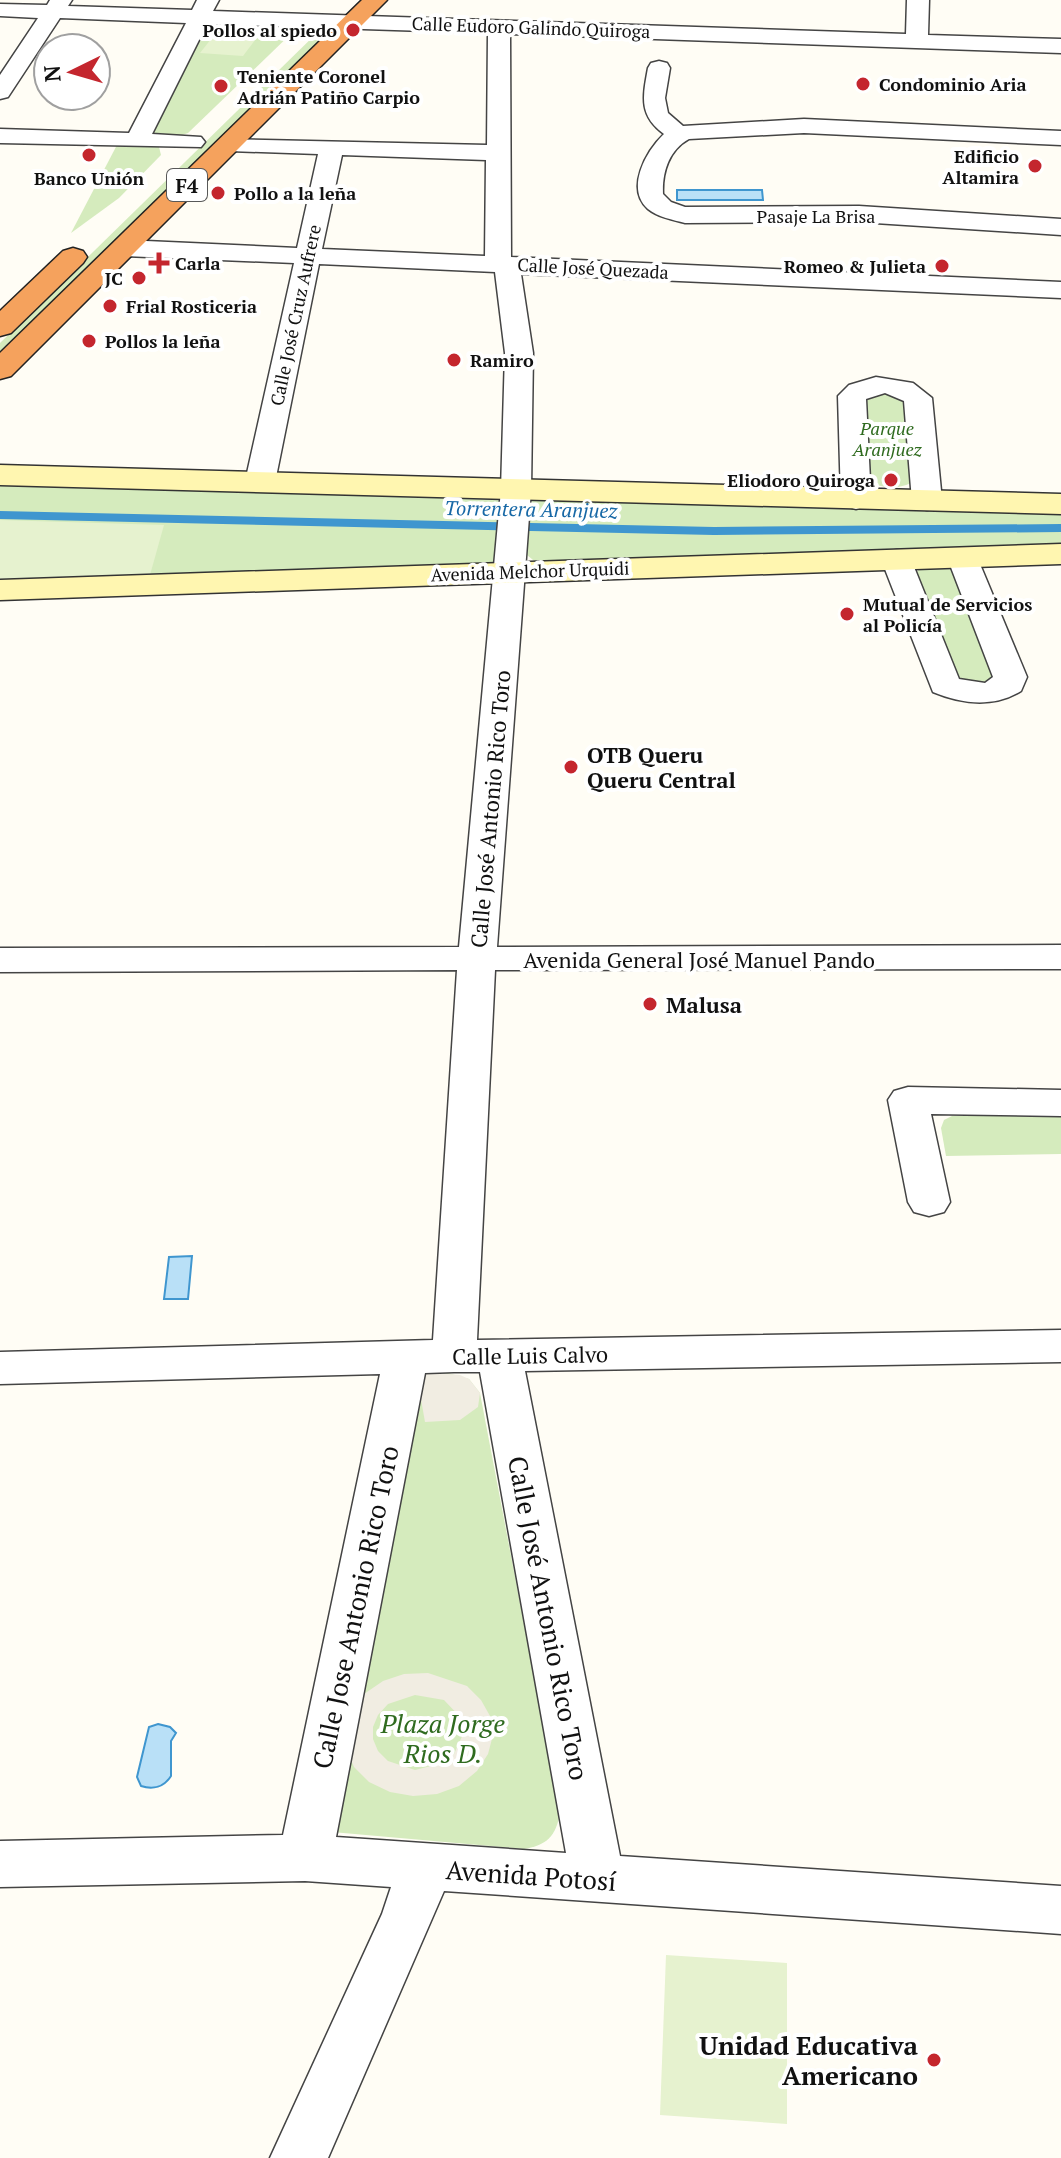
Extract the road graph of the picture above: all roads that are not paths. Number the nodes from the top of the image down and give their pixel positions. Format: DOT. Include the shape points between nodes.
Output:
graph roads {
  1 [pos="375,0"];
  2 [pos="918,0"];
  3 [pos="57,5"];
  4 [pos="204,8"];
  5 [pos="0,10"];
  6 [pos="347,10"];
  7 [pos="320,20"];
  8 [pos="499,25"];
  9 [pos="917,40"];
  10 [pos="1061,46"];
  11 [pos="277,60"];
  12 [pos="659,68"];
  13 [pos="0,92"];
  14 [pos="222,133"];
  15 [pos="679,134"];
  16 [pos="0,136"];
  17 [pos="1061,138"];
  18 [pos="137,140"];
  19 [pos="193,142"];
  20 [pos="331,148"];
  21 [pos="497,153"];
  22 [pos="170,164"];
  23 [pos="1061,227"];
  24 [pos="89,241"];
  25 [pos="124,248"];
  26 [pos="306,256"];
  27 [pos="502,263"];
  28 [pos="1061,290"];
  29 [pos="0,327"];
  30 [pos="0,370"];
  31 [pos="0,475"];
  32 [pos="260,482"];
  33 [pos="516,490"];
  34 [pos="856,500"];
  35 [pos="927,501"];
  36 [pos="1061,504"];
  37 [pos="1061,554"];
  38 [pos="962,557"];
  39 [pos="897,559"];
  40 [pos="510,572"];
  41 [pos="0,590"];
  42 [pos="1061,957"];
  43 [pos="0,960"];
  44 [pos="477,960"];
  45 [pos="1061,1103"];
  46 [pos="929,1202"];
  47 [pos="1061,1346"];
  48 [pos="477,1356"];
  49 [pos="406,1357"];
  50 [pos="0,1368"];
  51 [pos="305,1858"];
  52 [pos="0,1864"];
  53 [pos="425,1866"];
  54 [pos="598,1880"];
  55 [pos="1061,1910"];
  56 [pos="299,2158"];
  1 -- 6 [label="highway, F4"];
  2 -- 9 [label="street"];
  3 -- 4 [label="street"];
  3 -- 5 [label="street"];
  3 -- 13 [label="street"];
  4 -- 7 [label="street"];
  4 -- 18 [label="street"];
  6 -- 7 [label="highway, F4"];
  6 -- 8 [label="street, Calle Eudoro Galindo Quiroga"];
  6 -- 14 [label="highway, F4"];
  7 -- 11 [label="highway, F4"];
  8 -- 9 [label="street, Calle Eudoro Galindo Quiroga"];
  8 -- 21 [label="street, Calle José Antonio Rico Toro"];
  9 -- 10 [label="street, Calle Eudoro Galindo Quiroga"];
  12 -- 15 [label="street" via="652,105"];
  14 -- 19 [label="highway, F4"];
  14 -- 20 [label="street"];
  14 -- 25 [label="highway, F4"];
  15 -- 17 [label="street" via="779,125"];
  15 -- 23 [label="street, Pasaje La Brisa" via="659,153 649,191 665,210 685,215 859,214"];
  16 -- 18 [label="street"];
  18 -- 19 [label="street"];
  19 -- 22 [label="highway, F4"];
  20 -- 21 [label="street"];
  20 -- 26 [label="street, Calle José Cruz Aufrere"];
  21 -- 27 [label="street, Calle José Antonio Rico Toro"];
  24 -- 29 [label="highway"];
  25 -- 26 [label="street, Calle José Quezada"];
  25 -- 30 [label="highway, F4"];
  26 -- 27 [label="street, Calle José Quezada"];
  26 -- 32 [label="street, Calle José Cruz Aufrere"];
  27 -- 28 [label="street, Calle José Quezada"];
  27 -- 33 [label="street, Calle José Antonio Rico Toro" via="519,353"];
  31 -- 32 [label="main road"];
  32 -- 33 [label="main road"];
  33 -- 34 [label="main road"];
  33 -- 40 [label="street, Calle José Antonio Rico Toro"];
  34 -- 35 [label="main road"];
  34 -- 35 [label="street" via="852,396 863,388 885,385 918,398"];
  35 -- 36 [label="main road"];
  37 -- 38 [label="main road, Avenida Melchor Urquidi"];
  38 -- 39 [label="main road, Avenida Melchor Urquidi"];
  38 -- 39 [label="street" via="1010,677 1009,684 992,693 966,693 945,685"];
  39 -- 40 [label="main road, Avenida Melchor Urquidi"];
  40 -- 41 [label="main road, Avenida Melchor Urquidi"];
  40 -- 44 [label="street, Calle José Antonio Rico Toro"];
  42 -- 44 [label="street, Avenida General José Manuel Pando"];
  43 -- 44 [label="street, Avenida General José Manuel Pando"];
  44 -- 48 [label="street, Calle José Antonio Rico Toro"];
  45 -- 46 [label="street" via="908,1100"];
  47 -- 48 [label="street, Calle Luis Calvo"];
  48 -- 49 [label="street, Calle Luis Calvo"];
  48 -- 54 [label="street, Calle José Antonio Rico Toro"];
  49 -- 50 [label="street, Calle Luis Calvo"];
  49 -- 51 [label="street, Calle Jose Antonio Rico Toro"];
  51 -- 52 [label="street, Avenida Potosí"];
  51 -- 53 [label="street, Avenida Potosí"];
  53 -- 54 [label="street, Avenida Potosí"];
  53 -- 56 [label="street" via="409,1914"];
  54 -- 55 [label="street, Avenida Potosí"];
}
